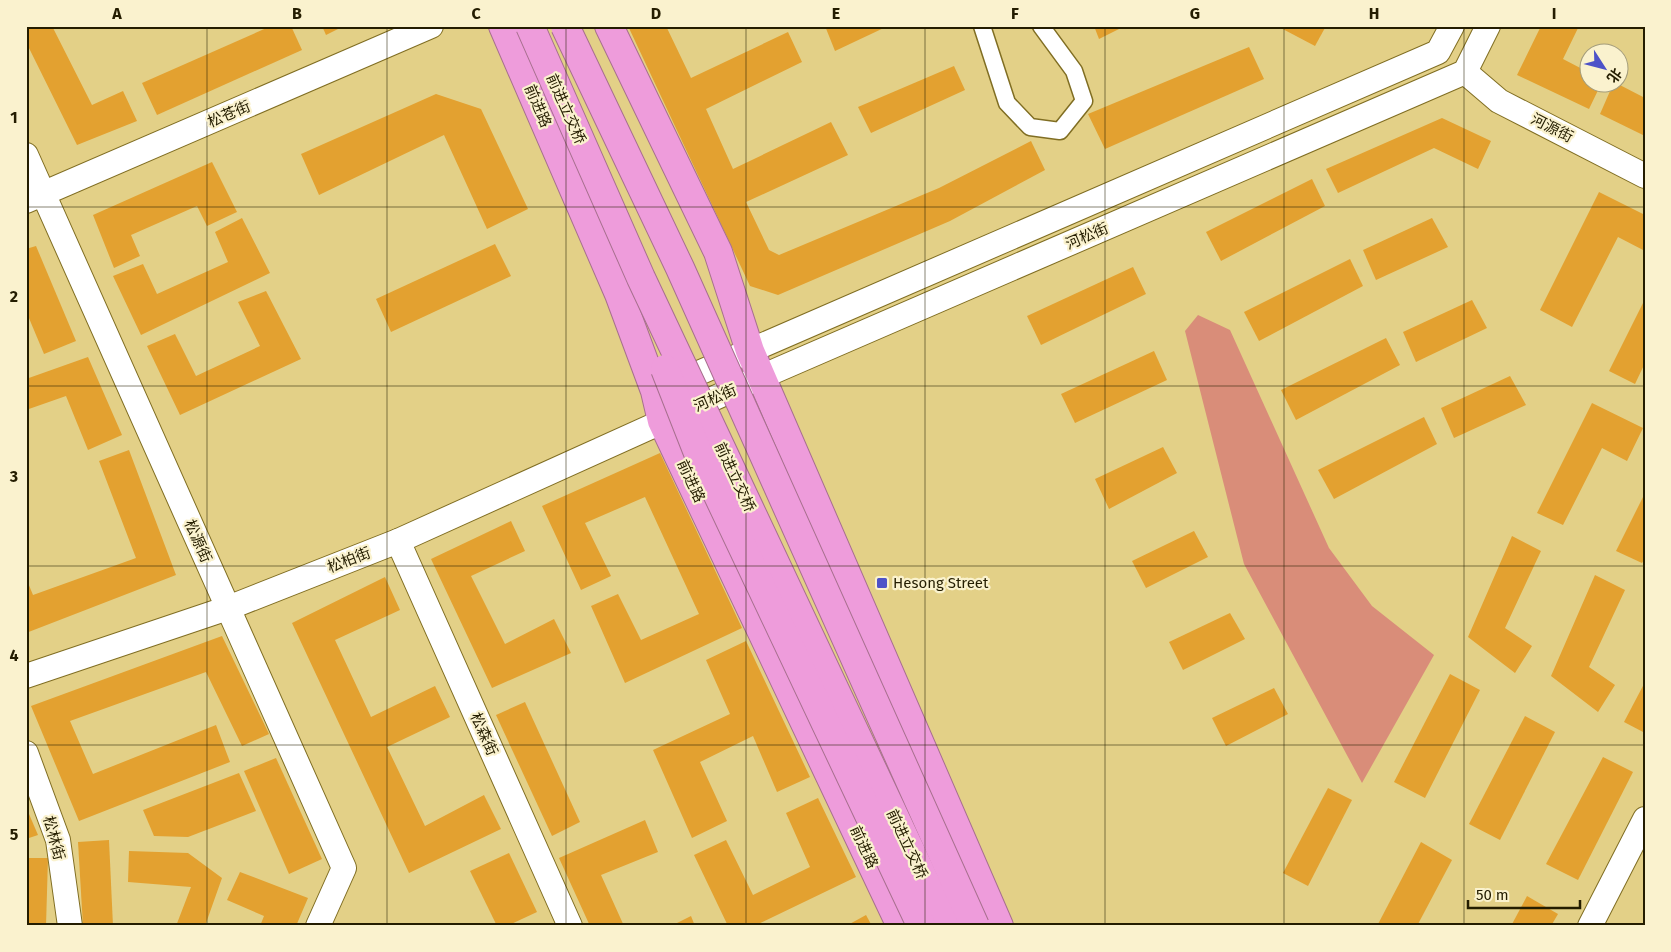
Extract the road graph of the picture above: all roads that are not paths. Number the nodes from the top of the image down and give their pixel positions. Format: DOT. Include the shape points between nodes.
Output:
graph roads {
  1 [pos="431,26"];
  2 [pos="503,26"];
  3 [pos="530,26"];
  4 [pos="566,26"];
  5 [pos="592,26"];
  6 [pos="609,26"];
  7 [pos="982,26"];
  8 [pos="1041,26"];
  9 [pos="1452,26"];
  10 [pos="1488,26"];
  11 [pos="1465,72"];
  12 [pos="26,155"];
  13 [pos="1645,176"];
  14 [pos="35,198"];
  15 [pos="641,278"];
  16 [pos="750,352"];
  17 [pos="761,377"];
  18 [pos="656,392"];
  19 [pos="662,421"];
  20 [pos="398,541"];
  21 [pos="228,608"];
  22 [pos="26,676"];
  23 [pos="26,753"];
  24 [pos="1645,819"];
  25 [pos="1645,855"];
  26 [pos="70,926"];
  27 [pos="318,926"];
  28 [pos="570,926"];
  29 [pos="901,926"];
  30 [pos="922,926"];
  31 [pos="946,926"];
  32 [pos="975,926"];
  33 [pos="999,926"];
  34 [pos="1590,926"];
  35 [pos="1608,926"];
  1 -- 14 [label="street, 松苍街"];
  2 -- 18 [label="highway, 前进路" via="619,294"];
  3 -- 15 [label="highway, 前进立交桥, bridge"];
  4 -- 32 [label="highway, 前进立交桥, bridge" via="680,268"];
  5 -- 16 [label="highway"];
  6 -- 16 [label="highway" via="718,252"];
  7 -- 8 [label="street" via="1007,103 1030,127 1060,131 1084,101 1074,71"];
  9 -- 16 [label="street, 河松街" via="1438,52"];
  10 -- 11 [label="street"];
  11 -- 13 [label="street, 河源街" via="1499,101"];
  11 -- 17 [label="street, 河松街"];
  12 -- 14 [label="street, 松源街"];
  14 -- 21 [label="street, 松源街"];
  15 -- 30 [label="highway, bridge" via="657,349 698,453"];
  15 -- 31 [label="highway, 前进立交桥, bridge"];
  16 -- 17 [label="highway"];
  16 -- 18 [label="street, 河松街"];
  17 -- 19 [label="street, 河松街"];
  17 -- 33 [label="highway"];
  18 -- 19 [label="highway, 前进路"];
  19 -- 20 [label="street, 松柏街"];
  19 -- 29 [label="highway, 前进路"];
  20 -- 21 [label="street, 松柏街"];
  20 -- 28 [label="street, 松森街"];
  21 -- 22 [label="street, 松柏街"];
  21 -- 27 [label="street, 松源街" via="344,868"];
  23 -- 26 [label="street, 松林街" via="58,840"];
  24 -- 34 [label="street"];
  25 -- 35 [label="street"];
}
